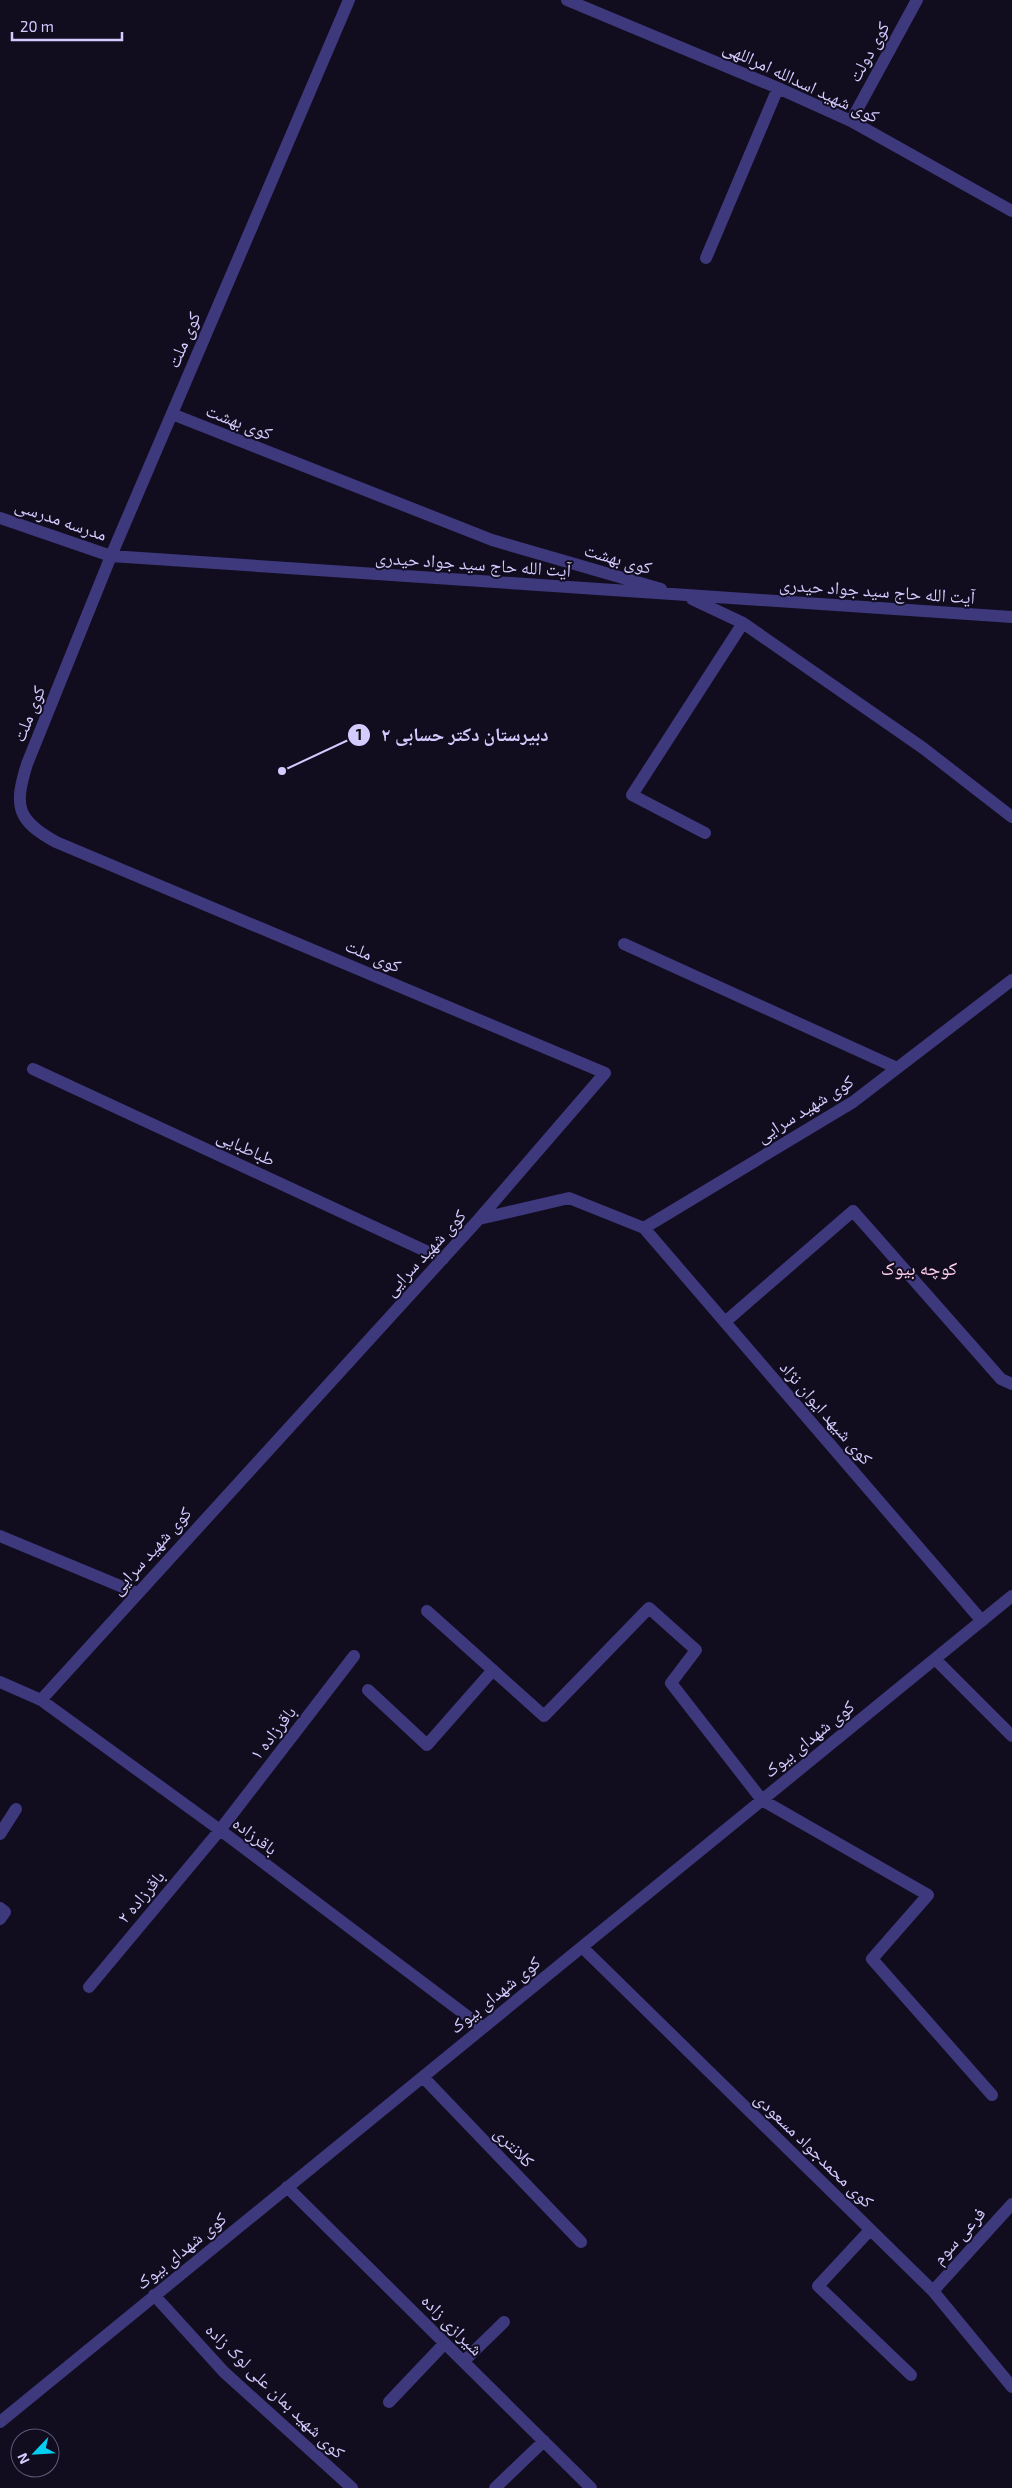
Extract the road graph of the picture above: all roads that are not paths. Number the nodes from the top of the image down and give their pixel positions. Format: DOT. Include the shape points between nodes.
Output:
graph roads {
  1 [pos="349,0"];
  2 [pos="567,0"];
  3 [pos="917,0"];
  4 [pos="778,88"];
  5 [pos="851,121"];
  6 [pos="1012,211"];
  7 [pos="706,258"];
  8 [pos="172,414"];
  9 [pos="0,518"];
  10 [pos="111,556"];
  11 [pos="684,596"];
  12 [pos="1012,617"];
  13 [pos="743,623"];
  14 [pos="1012,817"];
  15 [pos="706,833"];
  16 [pos="624,944"];
  17 [pos="1012,980"];
  18 [pos="898,1068"];
  19 [pos="33,1069"];
  20 [pos="479,1219"];
  21 [pos="644,1228"];
  22 [pos="443,1259"];
  23 [pos="725,1322"];
  24 [pos="1012,1384"];
  25 [pos="0,1536"];
  26 [pos="137,1593"];
  27 [pos="1012,1596"];
  28 [pos="427,1612"];
  29 [pos="982,1621"];
  30 [pos="354,1656"];
  31 [pos="935,1659"];
  32 [pos="493,1670"];
  33 [pos="0,1682"];
  34 [pos="368,1690"];
  35 [pos="41,1700"];
  36 [pos="1012,1736"];
  37 [pos="762,1800"];
  38 [pos="16,1809"];
  39 [pos="220,1830"];
  40 [pos="0,1834"];
  41 [pos="0,1908"];
  42 [pos="0,1919"];
  43 [pos="582,1947"];
  44 [pos="89,1987"];
  45 [pos="483,2028"];
  46 [pos="423,2077"];
  47 [pos="992,2095"];
  48 [pos="287,2187"];
  49 [pos="1012,2204"];
  50 [pos="870,2230"];
  51 [pos="580,2242"];
  52 [pos="933,2292"];
  53 [pos="154,2295"];
  54 [pos="504,2322"];
  55 [pos="445,2343"];
  56 [pos="464,2361"];
  57 [pos="911,2375"];
  58 [pos="1012,2387"];
  59 [pos="389,2402"];
  60 [pos="0,2422"];
  61 [pos="544,2441"];
  62 [pos="352,2488"];
  63 [pos="495,2488"];
  64 [pos="591,2488"];
  1 -- 8 [label="street, کوی ملت"];
  2 -- 4 [label="street, کوی شهید اسدالله امراللهی"];
  3 -- 5 [label="street, کوی دولت"];
  4 -- 5 [label="street, کوی شهید اسدالله امراللهی"];
  4 -- 7 [label="street"];
  5 -- 6 [label="street, کوی شهید اسدالله امراللهی"];
  8 -- 10 [label="street, کوی ملت"];
  8 -- 11 [label="street, کوی بهشت" via="492,540"];
  9 -- 10 [label="street, مدرسه مدرسی"];
  10 -- 11 [label="street, آیت الله حاج سید جواد حیدری"];
  10 -- 20 [label="street, کوی ملت" via="27,764 19,789 21,810 33,829 56,842 606,1073"];
  11 -- 12 [label="street, آیت الله حاج سید جواد حیدری"];
  11 -- 13 [label="street, کوی بهشت"];
  13 -- 14 [label="street, کوی بهشت" via="923,748"];
  13 -- 15 [label="street" via="632,795"];
  16 -- 18 [label="street"];
  17 -- 18 [label="street, کوی شهید سرایی"];
  18 -- 21 [label="street, کوی شهید سرایی" via="853,1102"];
  19 -- 22 [label="street, طباطبایی"];
  20 -- 21 [label="street, کوی شهید سرایی" via="569,1198"];
  20 -- 22 [label="street, کوی شهید سرایی"];
  21 -- 23 [label="street, کوی شیهد ایوان نژاد"];
  22 -- 26 [label="street, کوی شهید سرایی"];
  23 -- 24 [label="street" via="853,1211 1002,1379"];
  23 -- 29 [label="street, کوی شیهد ایوان نژاد"];
  25 -- 26 [label="street"];
  26 -- 35 [label="street, کوی شهید سرایی"];
  27 -- 29 [label="street, کوی شهدای بیوک"];
  28 -- 32 [label="street"];
  29 -- 31 [label="street, کوی شهدای بیوک"];
  30 -- 39 [label="street, باقرزاده ۱"];
  31 -- 36 [label="street"];
  31 -- 37 [label="street, کوی شهدای بیوک"];
  32 -- 34 [label="street" via="427,1745"];
  32 -- 37 [label="street" via="544,1716 650,1608 696,1650 671,1683"];
  33 -- 35 [label="street, باقرزاده"];
  35 -- 39 [label="street, باقرزاده"];
  37 -- 43 [label="street, کوی شهدای بیوک"];
  37 -- 47 [label="street" via="928,1895 872,1959"];
  38 -- 40 [label="street"];
  39 -- 44 [label="street, باقرزاده ۲"];
  39 -- 45 [label="street, باقرزاده"];
  41 -- 42 [label="street" via="5,1912"];
  43 -- 45 [label="street, کوی شهدای بیوک"];
  43 -- 50 [label="street, کوی محمدجواد مسعودی"];
  45 -- 46 [label="street, کوی شهدای بیوک"];
  46 -- 48 [label="street, کوی شهدای بیوک"];
  46 -- 51 [label="street, کلانتری"];
  48 -- 53 [label="street, کوی شهدای بیوک"];
  48 -- 55 [label="street, شیرازی زاده"];
  49 -- 52 [label="street, فرعی سوم"];
  50 -- 52 [label="street, کوی محمدجواد مسعودی"];
  50 -- 57 [label="street" via="818,2286"];
  52 -- 58 [label="street, کوی محمدجواد مسعودی"];
  53 -- 60 [label="street, کوی شهدای بیوک"];
  53 -- 62 [label="street, کوی شهید بمان علی لوک زاده" via="224,2372"];
  54 -- 56 [label="street"];
  55 -- 56 [label="street, شیرازی زاده"];
  55 -- 59 [label="street"];
  56 -- 61 [label="street, شیرازی زاده"];
  61 -- 63 [label="street"];
  61 -- 64 [label="street, شیرازی زاده"];
}
